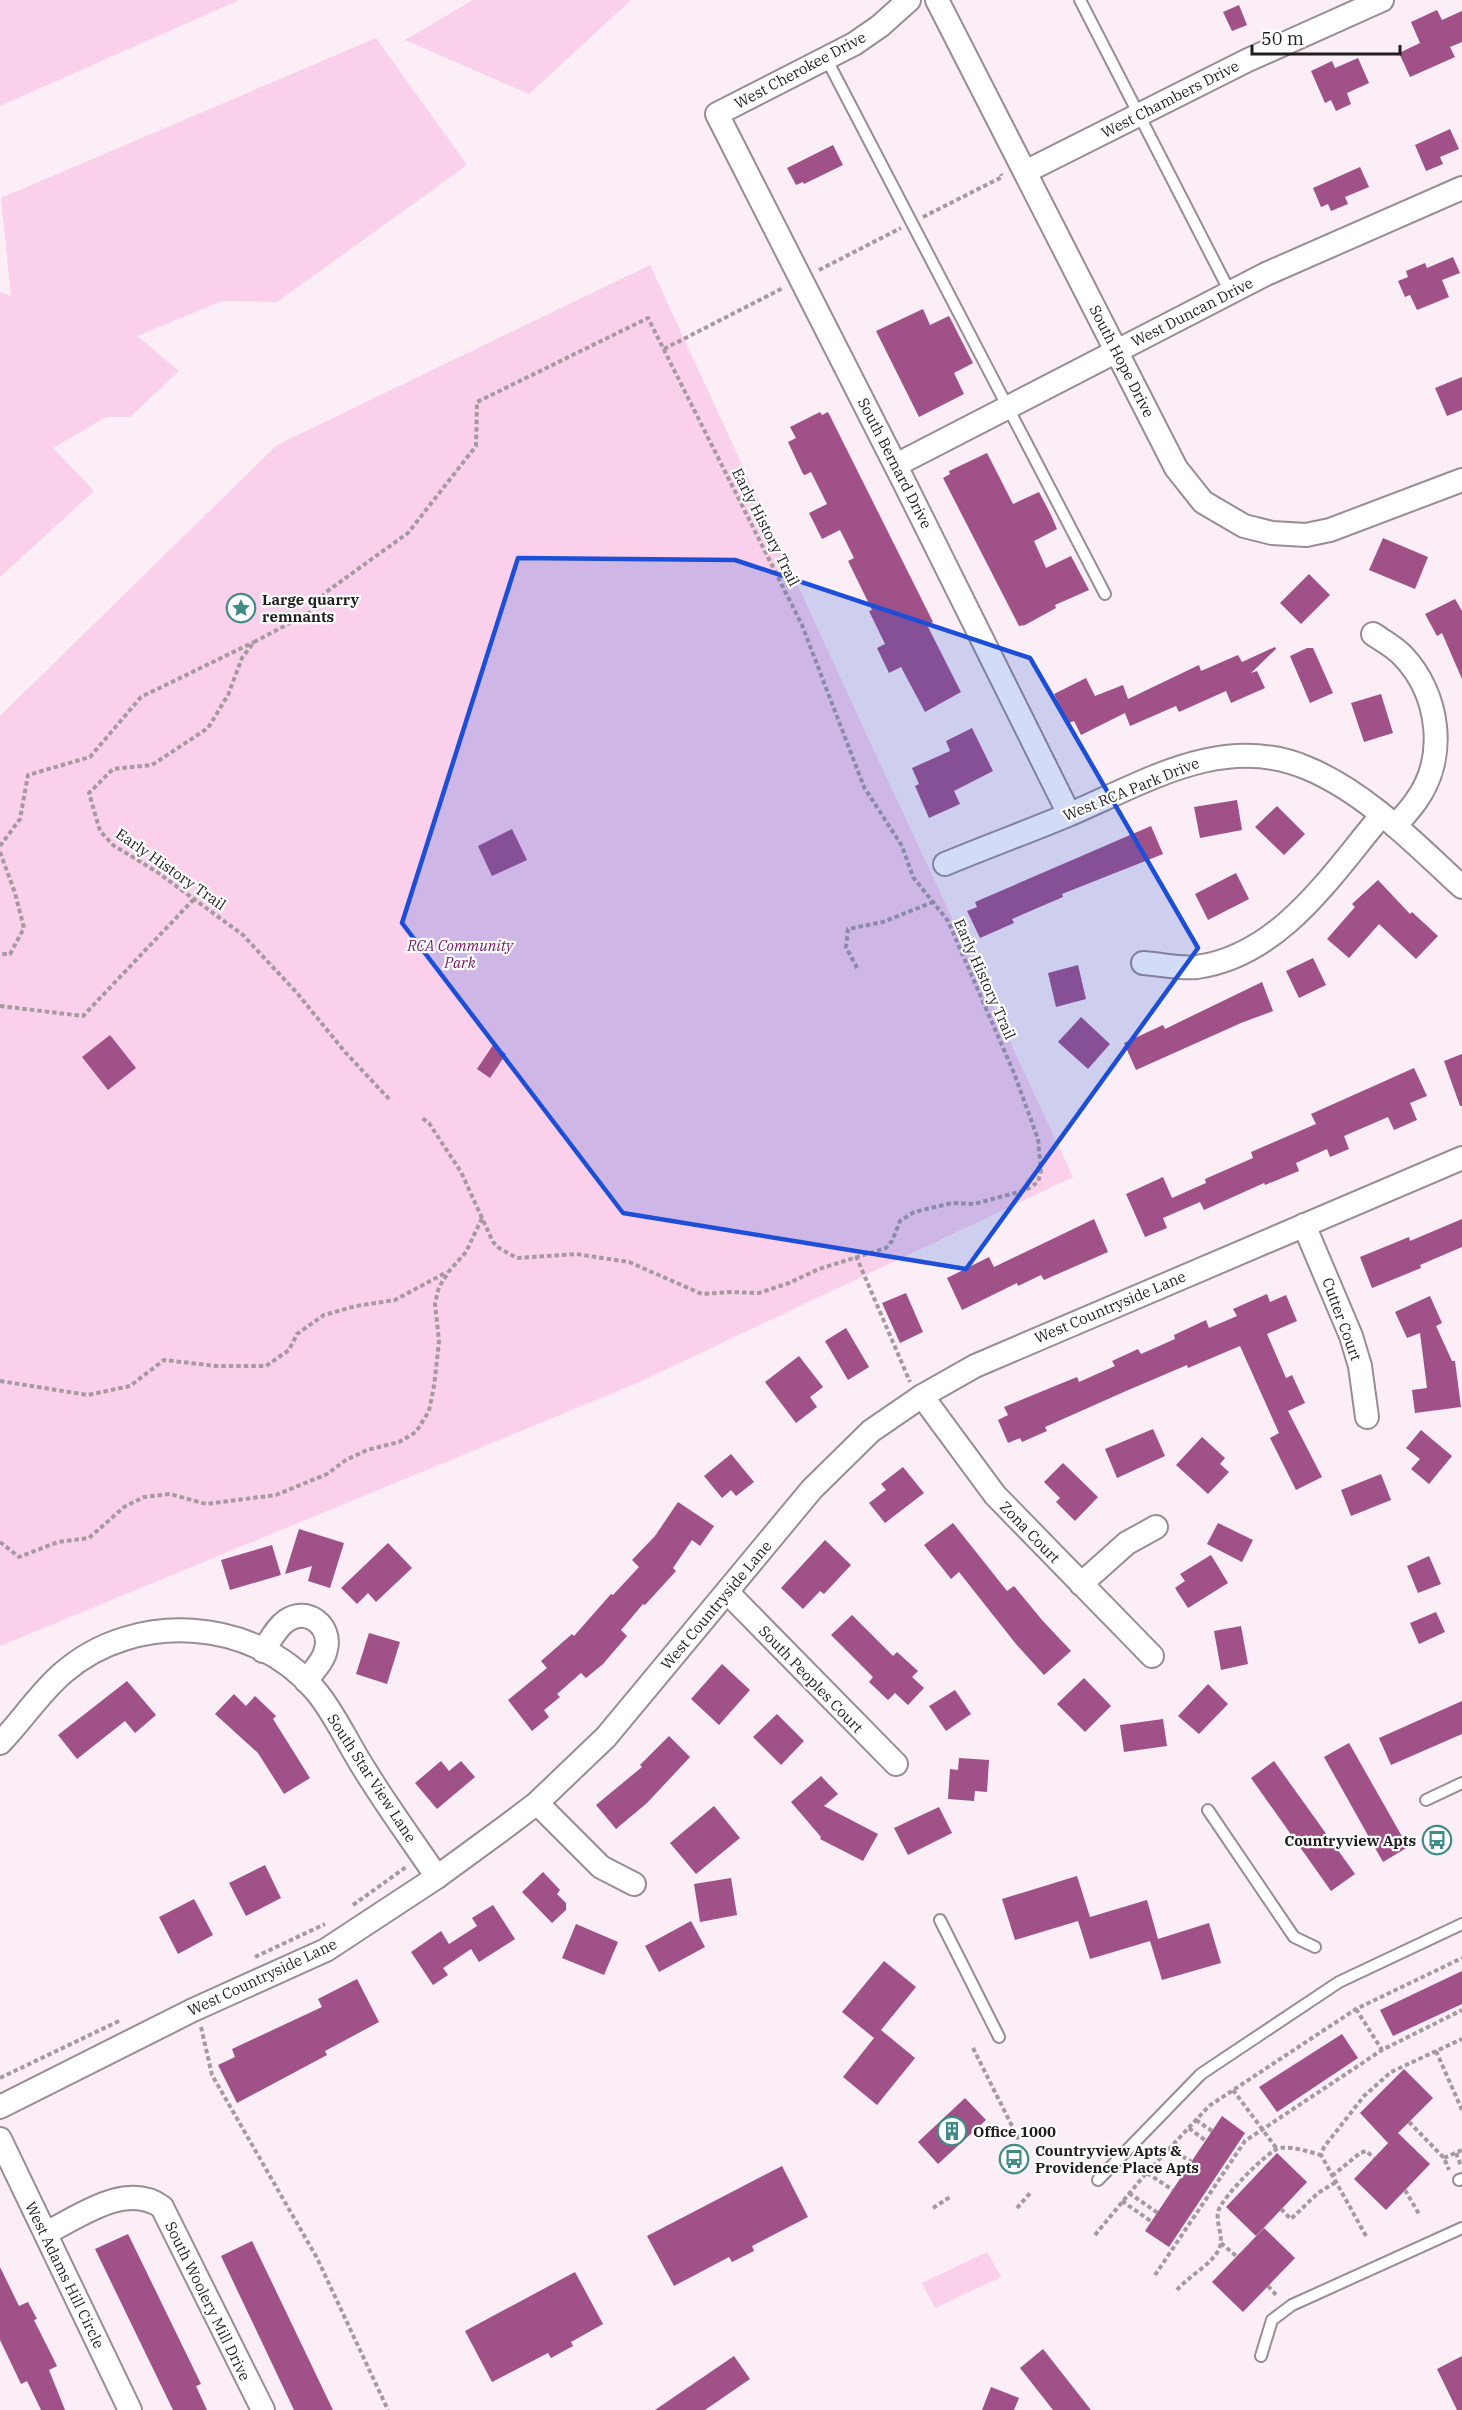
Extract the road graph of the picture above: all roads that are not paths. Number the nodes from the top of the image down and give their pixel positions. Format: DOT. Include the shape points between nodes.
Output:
graph roads {
  1 [pos="909,0"];
  2 [pos="938,0"];
  3 [pos="1080,0"];
  4 [pos="1382,0"];
  5 [pos="826,58"];
  6 [pos="717,114"];
  7 [pos="1139,115"];
  8 [pos="1021,165"];
  9 [pos="1462,188"];
  10 [pos="1230,292"];
  11 [pos="1116,351"];
  12 [pos="1008,407"];
  13 [pos="896,465"];
  14 [pos="1462,480"];
  15 [pos="1105,594"];
  16 [pos="1373,634"];
  17 [pos="1069,814"];
  18 [pos="1388,821"];
  19 [pos="945,864"];
  20 [pos="1462,887"];
  21 [pos="1143,963"];
  22 [pos="1462,1158"];
  23 [pos="1304,1225"];
  24 [pos="922,1396"];
  25 [pos="1367,1417"];
  26 [pos="1156,1527"];
  27 [pos="1081,1584"];
  28 [pos="727,1592"];
  29 [pos="263,1651"];
  30 [pos="1152,1656"];
  31 [pos="306,1681"];
  32 [pos="0,1743"];
  33 [pos="896,1764"];
  34 [pos="1462,1783"];
  35 [pos="1425,1800"];
  36 [pos="537,1803"];
  37 [pos="1208,1810"];
  38 [pos="437,1877"];
  39 [pos="634,1884"];
  40 [pos="940,1920"];
  41 [pos="1462,1924"];
  42 [pos="1315,1947"];
  43 [pos="999,2037"];
  44 [pos="0,2107"];
  45 [pos="0,2139"];
  46 [pos="1098,2180"];
  47 [pos="1462,2228"];
  48 [pos="46,2233"];
  49 [pos="1261,2356"];
  50 [pos="130,2410"];
  51 [pos="262,2410"];
  1 -- 5 [label="street, West Cherokee Drive" via="880,26"];
  2 -- 8 [label="street, South Hope Drive"];
  3 -- 7 [label="lane"];
  4 -- 7 [label="street, West Chambers Drive" via="1248,60"];
  5 -- 6 [label="street, West Cherokee Drive"];
  5 -- 12 [label="lane"];
  6 -- 13 [label="street, South Bernard Drive"];
  7 -- 8 [label="street, West Chambers Drive"];
  7 -- 10 [label="lane"];
  8 -- 11 [label="street, South Hope Drive"];
  9 -- 10 [label="street, West Duncan Drive"];
  10 -- 11 [label="street, West Duncan Drive"];
  11 -- 12 [label="street, West Duncan Drive"];
  11 -- 14 [label="street, South Hope Drive" via="1176,468 1203,502 1244,526 1306,535 1330,530"];
  12 -- 13 [label="street, West Duncan Drive"];
  12 -- 15 [label="lane"];
  13 -- 17 [label="street, South Bernard Drive"];
  16 -- 18 [label="street" via="1402,654 1413,668 1423,684 1435,723 1430,774 1417,800"];
  17 -- 18 [label="street, West RCA Park Drive" via="1195,761 1242,756 1283,760 1305,767 1347,790"];
  17 -- 19 [label="street, West RCA Park Drive"];
  18 -- 20 [label="street, West RCA Park Drive"];
  18 -- 21 [label="street" via="1299,913 1258,945 1230,958 1195,967"];
  22 -- 23 [label="street, West Countryside Lane"];
  23 -- 24 [label="street, West Countryside Lane" via="975,1366"];
  23 -- 25 [label="street, Cutter Court" via="1351,1336 1360,1366"];
  24 -- 27 [label="street, Zona Court" via="995,1495"];
  24 -- 28 [label="street, West Countryside Lane" via="871,1431 812,1490"];
  26 -- 27 [label="street" via="1127,1543"];
  27 -- 30 [label="street, Zona Court"];
  28 -- 33 [label="street, South Peoples Court"];
  28 -- 36 [label="street, West Countryside Lane" via="606,1737"];
  29 -- 31 [label="street, South Star View Lane"];
  29 -- 31 [label="street" via="292,1617 306,1615 316,1620 325,1629 328,1641 326,1652"];
  29 -- 32 [label="street, South Star View Lane" via="243,1641 200,1631 174,1630 128,1638 95,1652 64,1672"];
  31 -- 38 [label="street, South Star View Lane"];
  34 -- 35 [label="lane"];
  36 -- 38 [label="street, West Countryside Lane"];
  36 -- 39 [label="street" via="601,1867"];
  37 -- 42 [label="lane" via="1294,1937"];
  38 -- 44 [label="street, West Countryside Lane" via="326,1950 193,2010"];
  40 -- 43 [label="lane"];
  41 -- 46 [label="lane" via="1339,1982 1201,2073"];
  45 -- 48 [label="street, West Adams Hill Circle"];
  47 -- 49 [label="lane" via="1292,2304 1272,2320"];
  48 -- 50 [label="street, West Adams Hill Circle"];
  48 -- 51 [label="street, South Woolery Mill Drive" via="127,2197 143,2198 162,2207"];
}
